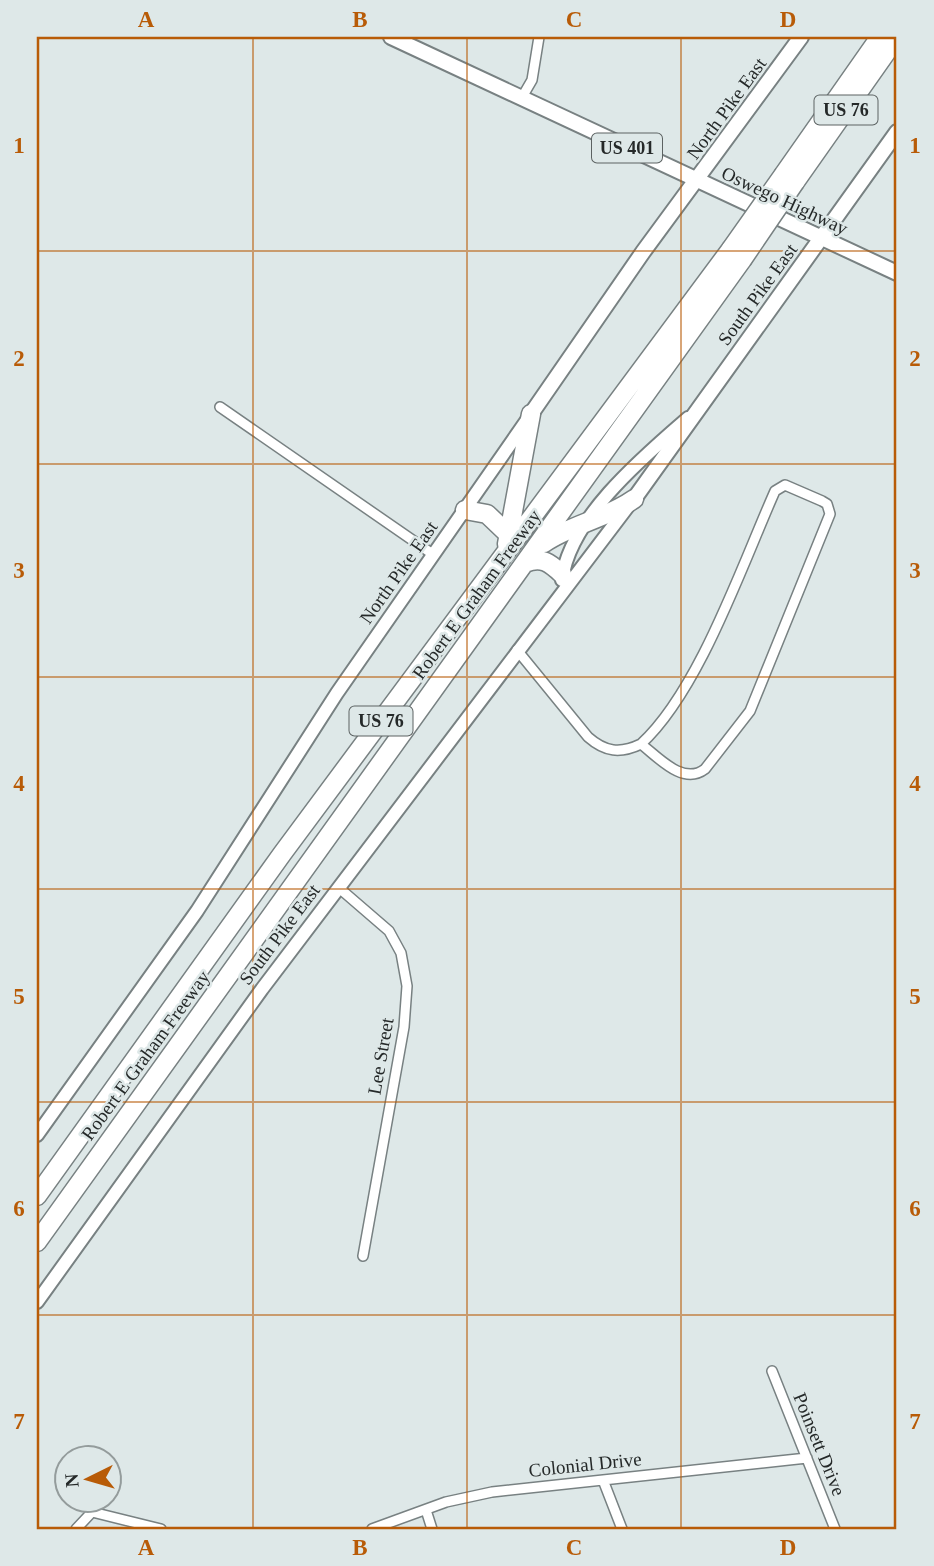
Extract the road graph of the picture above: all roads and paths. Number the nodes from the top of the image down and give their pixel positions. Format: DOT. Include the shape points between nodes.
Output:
graph roads {
  1 [pos="391,37"];
  2 [pos="538,37"];
  3 [pos="802,37"];
  4 [pos="880,37"];
  5 [pos="897,37"];
  6 [pos="521,99"];
  7 [pos="897,132"];
  8 [pos="790,178"];
  9 [pos="697,180"];
  10 [pos="822,238"];
  11 [pos="736,254"];
  12 [pos="897,273"];
  13 [pos="220,407"];
  14 [pos="696,411"];
  15 [pos="531,414"];
  16 [pos="634,499"];
  17 [pos="465,510"];
  18 [pos="587,523"];
  19 [pos="507,543"];
  20 [pos="434,555"];
  21 [pos="525,563"];
  22 [pos="562,574"];
  23 [pos="560,594"];
  24 [pos="517,650"];
  25 [pos="641,744"];
  26 [pos="338,887"];
  27 [pos="37,1135"];
  28 [pos="37,1196"];
  29 [pos="37,1242"];
  30 [pos="363,1256"];
  31 [pos="37,1302"];
  32 [pos="772,1371"];
  33 [pos="807,1458"];
  34 [pos="603,1480"];
  35 [pos="426,1510"];
  36 [pos="76,1529"];
  37 [pos="161,1529"];
  38 [pos="372,1529"];
  39 [pos="432,1529"];
  40 [pos="622,1529"];
  41 [pos="835,1529"];
  1 -- 6 [label="main road, Oswego Highway / US 401"];
  2 -- 6 [label="street" via="532,80"];
  3 -- 9 [label="main road, North Pike East"];
  4 -- 8 [label="highway, Robert E Graham Freeway / US 76"];
  5 -- 8 [label="highway, Robert E Graham Freeway / US 76"];
  6 -- 9 [label="main road, Oswego Highway / US 401"];
  7 -- 10 [label="main road, South Pike East"];
  8 -- 11 [label="highway, Robert E Graham Freeway / US 76, bridge"];
  9 -- 10 [label="main road, Oswego Highway / US 401"];
  9 -- 15 [label="main road, North Pike East"];
  10 -- 12 [label="main road, Oswego Highway / US 401"];
  10 -- 14 [label="main road, South Pike East"];
  11 -- 19 [label="highway, Robert E Graham Freeway / US 76"];
  11 -- 21 [label="highway, Robert E Graham Freeway / US 76"];
  13 -- 20 [label="street"];
  14 -- 16 [label="main road, South Pike East"];
  14 -- 18 [label="street, South Pike East" via="618,482"];
  15 -- 17 [label="street, North Pike East"];
  15 -- 19 [label="highway"];
  16 -- 18 [label="highway"];
  16 -- 23 [label="street, South Pike East"];
  17 -- 19 [label="highway" via="487,514"];
  17 -- 20 [label="street, North Pike East"];
  18 -- 21 [label="highway" via="544,542"];
  18 -- 22 [label="street, South Pike East"];
  19 -- 28 [label="highway, Robert E Graham Freeway / US 76"];
  20 -- 27 [label="street, North Pike East" via="303,744 204,900"];
  21 -- 22 [label="highway" via="546,561"];
  21 -- 29 [label="highway, Robert E Graham Freeway / US 76"];
  22 -- 23 [label="street, South Pike East"];
  23 -- 24 [label="street, South Pike East"];
  24 -- 25 [label="street" via="600,747 624,750"];
  24 -- 26 [label="street, South Pike East"];
  25 -- 25 [label="street" via="685,687 775,491 790,486 827,504 830,514 750,711 713,760 701,773 684,775"];
  26 -- 30 [label="street, Lee Street" via="388,931 401,953 407,986 404,1027"];
  26 -- 31 [label="street, South Pike East"];
  32 -- 33 [label="street, Poinsett Drive"];
  33 -- 34 [label="street, Colonial Drive"];
  33 -- 41 [label="street, Poinsett Drive"];
  34 -- 35 [label="street, Colonial Drive" via="482,1493"];
  34 -- 40 [label="street"];
  35 -- 38 [label="street, Colonial Drive"];
  35 -- 39 [label="street"];
  36 -- 37 [label="street" via="92,1512"];
}
